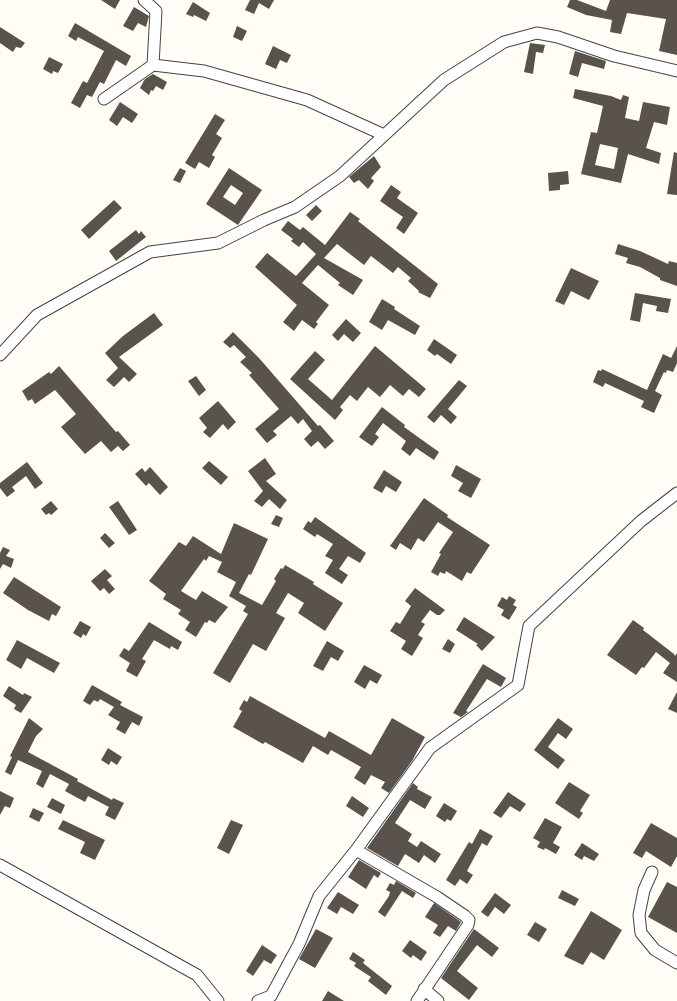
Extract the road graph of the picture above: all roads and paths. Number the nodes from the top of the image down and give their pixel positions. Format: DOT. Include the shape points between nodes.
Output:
graph roads {
  1 [pos="144,0"];
  2 [pos="154,65"];
  3 [pos="677,71"];
  4 [pos="104,99"];
  5 [pos="384,134"];
  6 [pos="0,355"];
  7 [pos="677,493"];
  8 [pos="356,850"];
  9 [pos="0,865"];
  10 [pos="652,872"];
  11 [pos="677,963"];
  12 [pos="424,989"];
  13 [pos="218,1001"];
  14 [pos="258,1001"];
  15 [pos="417,1001"];
  16 [pos="438,1001"];
  1 -- 2 [label="street" via="156,10"];
  2 -- 4 [label="street"];
  2 -- 5 [label="street" via="204,71 307,100"];
  3 -- 5 [label="street" via="614,56 558,37 537,33 504,42 444,80"];
  5 -- 6 [label="street" via="340,176 295,207 218,242 150,252 37,315"];
  7 -- 8 [label="street" via="641,521 528,626 518,686 430,748"];
  8 -- 12 [label="street" via="437,897 469,920"];
  8 -- 14 [label="street" via="319,896 299,944 271,996"];
  9 -- 13 [label="street" via="197,975"];
  10 -- 11 [label="street" via="644,890 638,915 641,933 655,950"];
  12 -- 15 [label="street"];
  12 -- 16 [label="street"];
}
